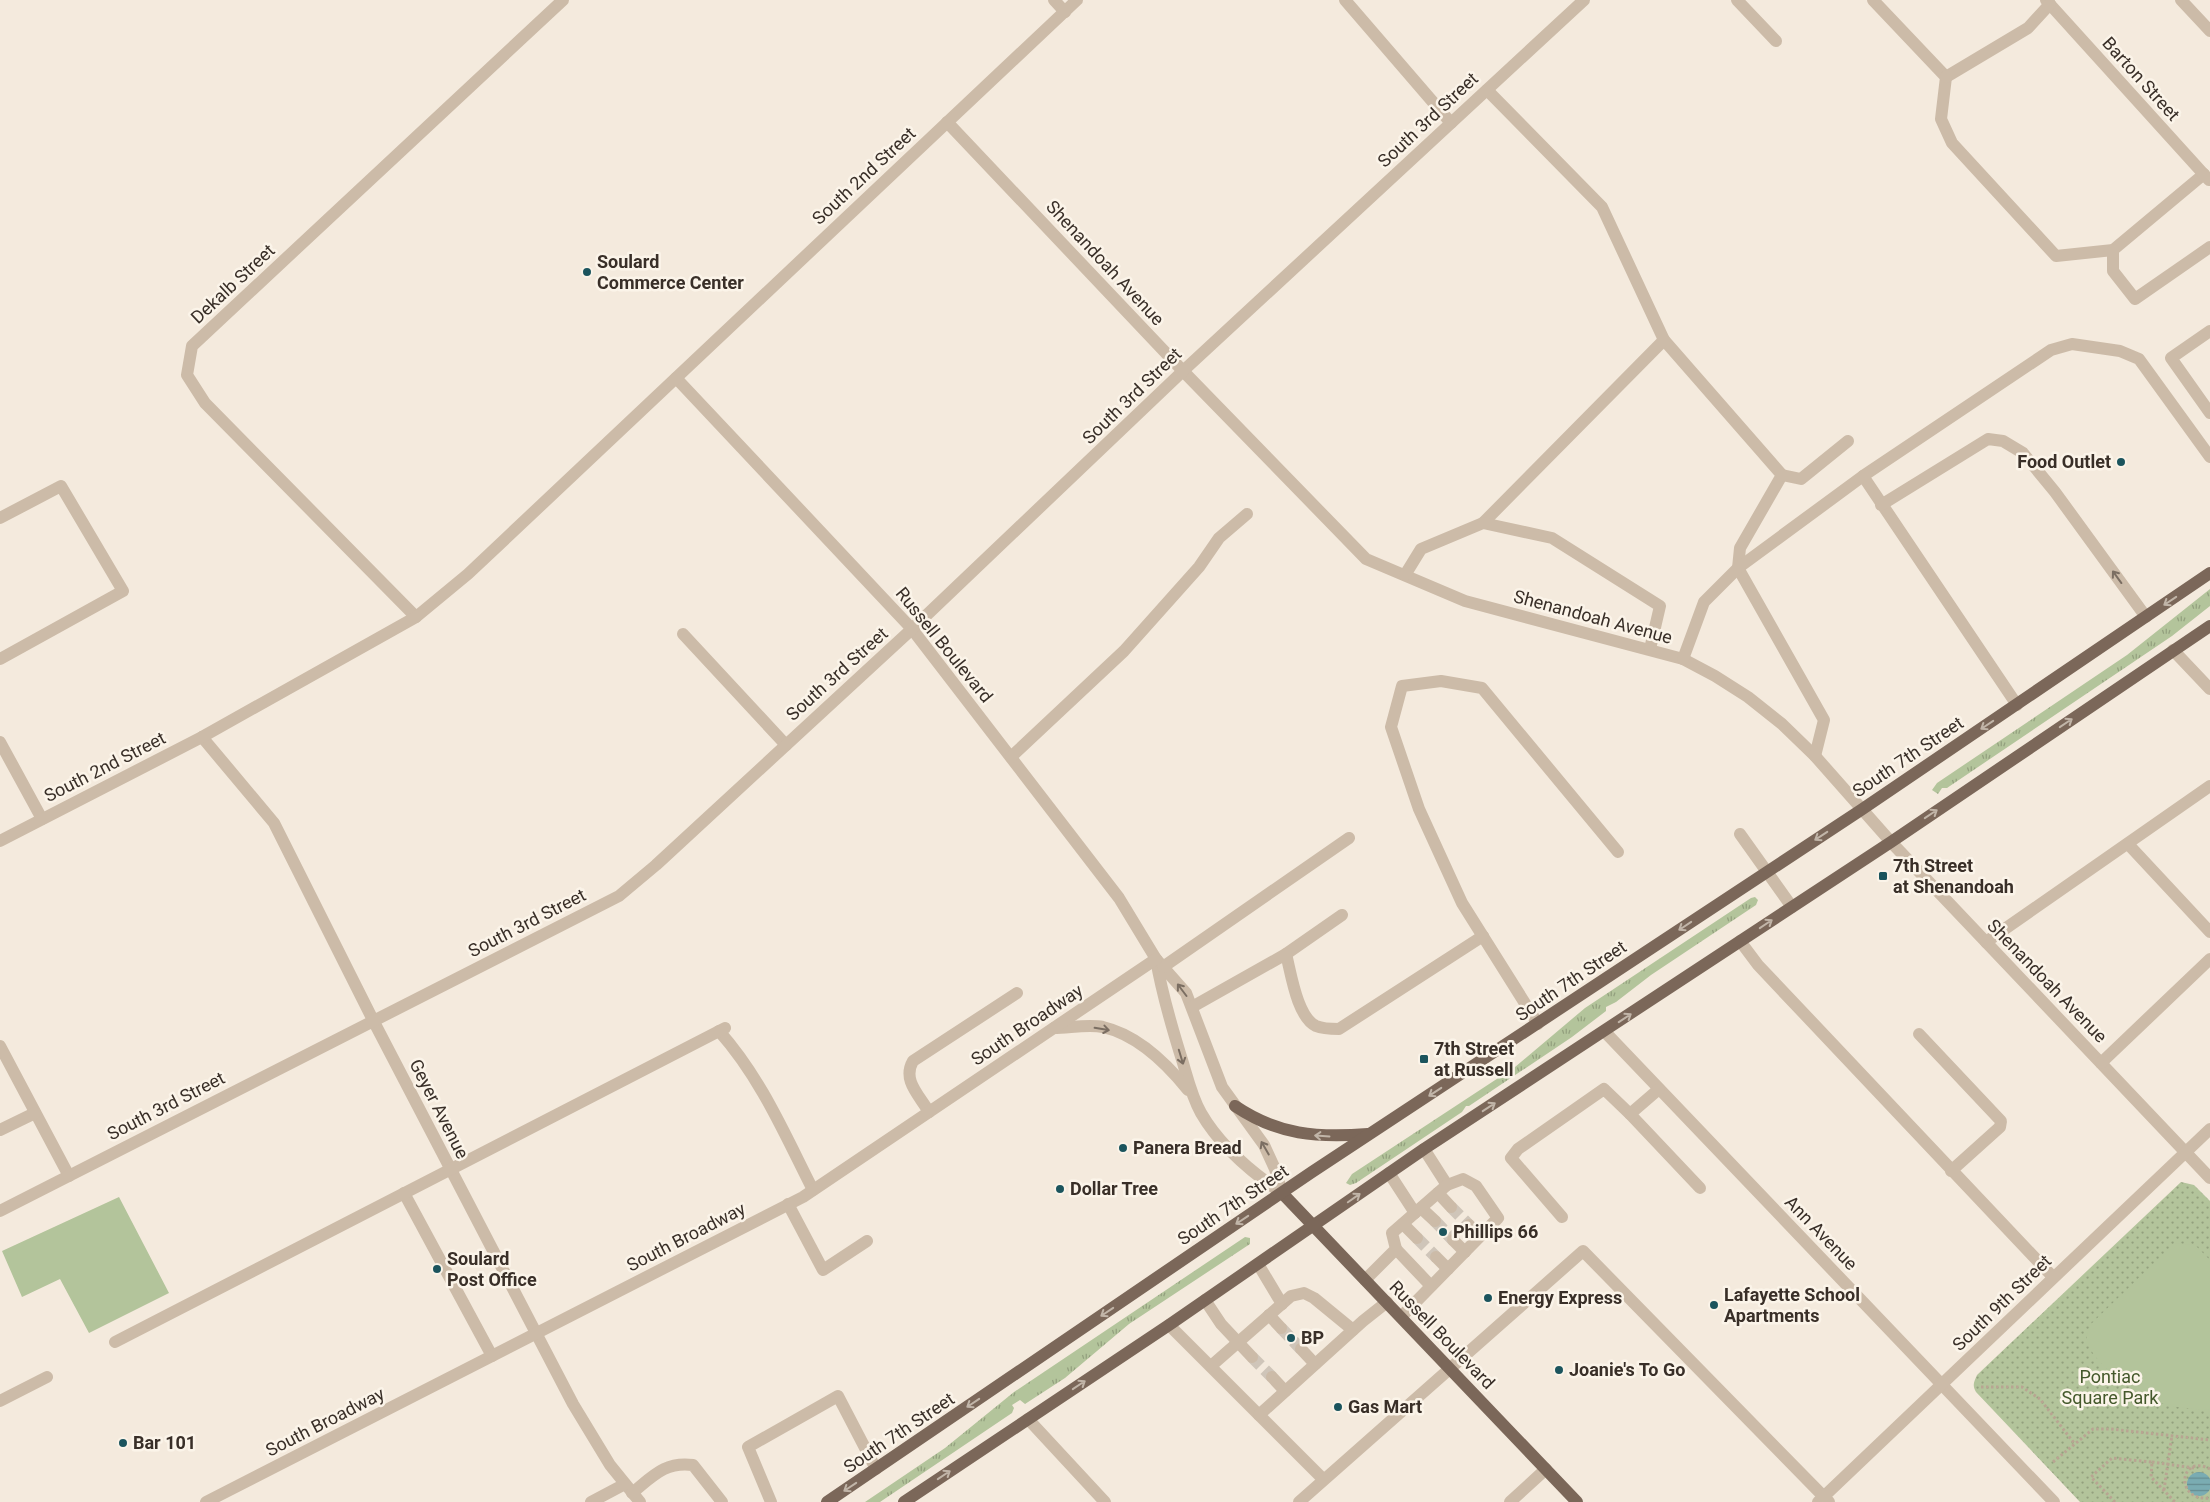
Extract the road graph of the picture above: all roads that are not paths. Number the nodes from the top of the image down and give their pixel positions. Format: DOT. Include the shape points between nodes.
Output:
graph roads {
  1 [pos="562,0"];
  2 [pos="1054,0"];
  3 [pos="1077,0"];
  4 [pos="1345,0"];
  5 [pos="1584,0"];
  6 [pos="1737,0"];
  7 [pos="1873,0"];
  8 [pos="2181,0"];
  9 [pos="2048,2"];
  10 [pos="1065,12"];
  11 [pos="2210,31"];
  12 [pos="1776,41"];
  13 [pos="1946,76"];
  14 [pos="1487,90"];
  15 [pos="947,122"];
  16 [pos="1451,123"];
  17 [pos="2207,178"];
  18 [pos="2210,247"];
  19 [pos="2113,250"];
  20 [pos="2210,331"];
  21 [pos="1664,340"];
  22 [pos="1183,371"];
  23 [pos="676,378"];
  24 [pos="2210,414"];
  25 [pos="1848,441"];
  26 [pos="2210,457"];
  27 [pos="1782,475"];
  28 [pos="1863,476"];
  29 [pos="1881,505"];
  30 [pos="1247,514"];
  31 [pos="0,518"];
  32 [pos="1483,523"];
  33 [pos="1738,568"];
  34 [pos="2210,573"];
  35 [pos="1405,575"];
  36 [pos="416,617"];
  37 [pos="2146,617"];
  38 [pos="2210,626"];
  39 [pos="912,629"];
  40 [pos="682,634"];
  41 [pos="1650,649"];
  42 [pos="2173,650"];
  43 [pos="0,659"];
  44 [pos="1683,659"];
  45 [pos="2210,689"];
  46 [pos="2017,705"];
  47 [pos="202,737"];
  48 [pos="0,742"];
  49 [pos="786,745"];
  50 [pos="1815,756"];
  51 [pos="1011,758"];
  52 [pos="2210,786"];
  53 [pos="1861,810"];
  54 [pos="42,819"];
  55 [pos="1740,834"];
  56 [pos="1349,838"];
  57 [pos="0,841"];
  58 [pos="1891,842"];
  59 [pos="2128,844"];
  60 [pos="1618,852"];
  61 [pos="1767,872"];
  62 [pos="1792,907"];
  63 [pos="1342,916"];
  64 [pos="2210,932"];
  65 [pos="1482,936"];
  66 [pos="1740,941"];
  67 [pos="1986,942"];
  68 [pos="1286,954"];
  69 [pos="2210,959"];
  70 [pos="1159,963"];
  71 [pos="1017,993"];
  72 [pos="1192,1008"];
  73 [pos="374,1022"];
  74 [pos="1538,1024"];
  75 [pos="1054,1028"];
  76 [pos="1605,1032"];
  77 [pos="1919,1034"];
  78 [pos="0,1046"];
  79 [pos="2101,1063"];
  80 [pos="5,1067"];
  81 [pos="1659,1089"];
  82 [pos="1194,1098"];
  83 [pos="1235,1106"];
  84 [pos="929,1112"];
  85 [pos="35,1113"];
  86 [pos="1630,1114"];
  87 [pos="2210,1129"];
  88 [pos="0,1130"];
  89 [pos="1370,1134"];
  90 [pos="1424,1149"];
  91 [pos="2186,1152"];
  92 [pos="451,1170"];
  93 [pos="1951,1171"];
  94 [pos="1389,1174"];
  95 [pos="68,1176"];
  96 [pos="2210,1178"];
  97 [pos="1700,1188"];
  98 [pos="1442,1189"];
  99 [pos="813,1190"];
  100 [pos="1282,1193"];
  101 [pos="404,1194"];
  102 [pos="788,1204"];
  103 [pos="1451,1206"];
  104 [pos="1418,1210"];
  105 [pos="0,1211"];
  106 [pos="1562,1217"];
  107 [pos="1435,1221"];
  108 [pos="1403,1224"];
  109 [pos="1314,1225"];
  110 [pos="1470,1225"];
  111 [pos="1480,1236"];
  112 [pos="1417,1238"];
  113 [pos="1453,1240"];
  114 [pos="867,1242"];
  115 [pos="1396,1249"];
  116 [pos="1465,1252"];
  117 [pos="1436,1257"];
  118 [pos="1258,1264"];
  119 [pos="1448,1269"];
  120 [pos="2053,1277"];
  121 [pos="1365,1280"];
  122 [pos="1431,1286"];
  123 [pos="1204,1300"];
  124 [pos="1387,1302"];
  125 [pos="1282,1304"];
  126 [pos="1269,1315"];
  127 [pos="1401,1317"];
  128 [pos="1169,1325"];
  129 [pos="1281,1328"];
  130 [pos="1353,1330"];
  131 [pos="536,1334"];
  132 [pos="115,1342"];
  133 [pos="1238,1343"];
  134 [pos="1301,1349"];
  135 [pos="492,1356"];
  136 [pos="1252,1357"];
  137 [pos="1315,1364"];
  138 [pos="1211,1366"];
  139 [pos="1451,1370"];
  140 [pos="47,1377"];
  141 [pos="1272,1377"];
  142 [pos="1942,1385"];
  143 [pos="1285,1391"];
  144 [pos="0,1401"];
  145 [pos="1259,1415"];
  146 [pos="1028,1419"];
  147 [pos="876,1469"];
  148 [pos="1546,1470"];
  149 [pos="1323,1479"];
  150 [pos="632,1493"];
  151 [pos="1823,1500"];
  152 [pos="206,1502"];
  153 [pos="591,1502"];
  154 [pos="722,1502"];
  155 [pos="772,1502"];
  156 [pos="827,1502"];
  157 [pos="904,1502"];
  158 [pos="1106,1502"];
  159 [pos="1299,1502"];
  160 [pos="1510,1502"];
  161 [pos="1577,1502"];
  162 [pos="2054,1502"];
  1 -- 36 [label="street, Dekalb Street" via="192,346 187,375 204,403"];
  2 -- 10 [label="street"];
  3 -- 10 [label="street, South 2nd Street"];
  4 -- 16 [label="street"];
  5 -- 14 [label="street, South 3rd Street"];
  6 -- 12 [label="street"];
  7 -- 13 [label="street"];
  8 -- 11 [label="street"];
  9 -- 13 [label="street" via="2028,28"];
  9 -- 17 [label="street, Barton Street"];
  10 -- 15 [label="street, South 2nd Street"];
  13 -- 19 [label="street" via="1941,119 1952,143 2056,256"];
  14 -- 16 [label="street, South 3rd Street"];
  14 -- 21 [label="street" via="1602,207"];
  15 -- 22 [label="street, Shenandoah Avenue"];
  15 -- 23 [label="street, South 2nd Street"];
  16 -- 22 [label="street, South 3rd Street"];
  17 -- 19 [label="street"];
  18 -- 19 [label="street" via="2135,300 2113,271"];
  20 -- 24 [label="street" via="2171,358"];
  21 -- 27 [label="street"];
  21 -- 32 [label="street"];
  22 -- 35 [label="street, Shenandoah Avenue" via="1366,559"];
  22 -- 39 [label="street, South 3rd Street"];
  23 -- 36 [label="street, South 2nd Street" via="468,574"];
  23 -- 39 [label="street, Russell Boulevard"];
  25 -- 27 [label="street" via="1801,479"];
  26 -- 28 [label="street" via="2139,359 2120,350 2072,344 2051,350"];
  27 -- 33 [label="street" via="1740,548"];
  28 -- 29 [label="street"];
  28 -- 33 [label="street"];
  37 -- 29 [label="street, one-way" via="2055,492 2023,453 2004,441 1988,439"];
  29 -- 46 [label="street"];
  30 -- 51 [label="street" via="1219,538 1199,567 1124,651"];
  31 -- 43 [label="street" via="61,486 123,591"];
  32 -- 35 [label="street" via="1421,549"];
  32 -- 41 [label="street" via="1552,538 1660,606"];
  33 -- 44 [label="street" via="1704,602"];
  33 -- 50 [label="street" via="1824,720"];
  34 -- 37 [label="main road, South 7th Street, one-way"];
  35 -- 41 [label="street, Shenandoah Avenue" via="1465,601"];
  36 -- 47 [label="street, South 2nd Street"];
  37 -- 46 [label="main road, South 7th Street"];
  38 -- 42 [label="main road"];
  39 -- 49 [label="street, South 3rd Street"];
  39 -- 51 [label="street, Russell Boulevard"];
  40 -- 49 [label="street"];
  41 -- 44 [label="street, Shenandoah Avenue"];
  42 -- 45 [label="street"];
  58 -- 42 [label="main road, one-way"];
  44 -- 50 [label="street, Shenandoah Avenue" via="1748,697"];
  46 -- 53 [label="main road, South 7th Street, one-way"];
  47 -- 54 [label="street, South 2nd Street"];
  47 -- 73 [label="street, Geyer Avenue" via="274,823"];
  48 -- 54 [label="street"];
  49 -- 73 [label="street, South 3rd Street" via="619,896"];
  50 -- 53 [label="street, Shenandoah Avenue"];
  51 -- 70 [label="street, Russell Boulevard" via="1119,898"];
  52 -- 59 [label="street"];
  53 -- 58 [label="street, Shenandoah Avenue"];
  53 -- 61 [label="main road, South 7th Street, one-way"];
  54 -- 57 [label="street, South 2nd Street"];
  55 -- 61 [label="street"];
  56 -- 70 [label="street, South Broadway"];
  58 -- 62 [label="main road"];
  58 -- 67 [label="street, Shenandoah Avenue"];
  59 -- 64 [label="street"];
  59 -- 67 [label="street"];
  60 -- 65 [label="street" via="1482,688 1441,681 1402,686 1391,727 1420,809 1462,903"];
  61 -- 62 [label="street"];
  61 -- 74 [label="main road, South 7th Street, one-way"];
  66 -- 62 [label="main road, one-way"];
  63 -- 68 [label="street"];
  65 -- 68 [label="street" via="1339,1029 1314,1025 1301,1011"];
  65 -- 74 [label="street"];
  76 -- 66 [label="main road, one-way"];
  66 -- 93 [label="street" via="1758,965"];
  67 -- 79 [label="street, Shenandoah Avenue"];
  68 -- 72 [label="street"];
  69 -- 79 [label="street"];
  72 -- 70 [label="street, Russell Boulevard, one-way" via="1186,993"];
  70 -- 75 [label="street, South Broadway"];
  70 -- 82 [label="street, Russell Boulevard, one-way" via="1164,1003"];
  71 -- 84 [label="street" via="913,1061 908,1078"];
  72 -- 83 [label="street, Russell Boulevard" via="1214,1070"];
  73 -- 92 [label="street, Geyer Avenue"];
  73 -- 95 [label="street, South 3rd Street"];
  74 -- 89 [label="main road, South 7th Street, one-way"];
  75 -- 82 [label="street, one-way" via="1102,1027 1128,1036 1174,1073"];
  75 -- 84 [label="street, South Broadway"];
  76 -- 81 [label="street, Ann Avenue"];
  90 -- 76 [label="main road, one-way"];
  77 -- 93 [label="street" via="2001,1121 2000,1128"];
  78 -- 80 [label="street"];
  79 -- 91 [label="street, Shenandoah Avenue"];
  80 -- 85 [label="street"];
  81 -- 86 [label="street"];
  81 -- 142 [label="street, Ann Avenue"];
  82 -- 100 [label="street, Russell Boulevard" via="1222,1142 1260,1178"];
  89 -- 83 [label="main road, one-way" via="1336,1137 1286,1131 1268,1125"];
  100 -- 83 [label="street, Russell Boulevard, one-way" via="1264,1145"];
  84 -- 99 [label="street, South Broadway"];
  85 -- 88 [label="street"];
  85 -- 95 [label="street"];
  86 -- 97 [label="street"];
  86 -- 106 [label="street" via="1604,1089 1518,1149 1512,1158"];
  87 -- 91 [label="street, South 9th Street"];
  89 -- 100 [label="main road, South 7th Street"];
  90 -- 94 [label="main road"];
  90 -- 98 [label="street"];
  91 -- 96 [label="street, Shenandoah Avenue"];
  91 -- 120 [label="street, South 9th Street"];
  92 -- 99 [label="street" via="722,1030 764,1092"];
  92 -- 101 [label="street"];
  92 -- 131 [label="street, Geyer Avenue"];
  93 -- 120 [label="street"];
  94 -- 104 [label="street"];
  109 -- 94 [label="main road, one-way"];
  95 -- 105 [label="street, South 3rd Street"];
  98 -- 103 [label="street"];
  98 -- 104 [label="street"];
  98 -- 111 [label="street" via="1463,1179 1476,1186 1498,1218"];
  99 -- 102 [label="street, South Broadway"];
  100 -- 109 [label="main road, Russell Boulevard"];
  100 -- 147 [label="main road, South 7th Street, one-way"];
  101 -- 132 [label="street"];
  101 -- 135 [label="street"];
  102 -- 114 [label="street" via="823,1270"];
  102 -- 131 [label="street, South Broadway"];
  104 -- 107 [label="street"];
  104 -- 108 [label="street"];
  108 -- 112 [label="street"];
  108 -- 115 [label="street" via="1392,1233"];
  109 -- 118 [label="main road"];
  109 -- 121 [label="main road, Russell Boulevard"];
  110 -- 111 [label="street"];
  111 -- 116 [label="street"];
  113 -- 116 [label="street"];
  115 -- 121 [label="street"];
  115 -- 122 [label="street"];
  116 -- 119 [label="street"];
  117 -- 119 [label="street"];
  118 -- 123 [label="main road"];
  118 -- 125 [label="street"];
  119 -- 122 [label="street"];
  120 -- 142 [label="street, South 9th Street"];
  121 -- 124 [label="main road, Russell Boulevard"];
  122 -- 127 [label="street"];
  123 -- 128 [label="main road"];
  123 -- 133 [label="street"];
  124 -- 127 [label="main road, Russell Boulevard"];
  124 -- 130 [label="street"];
  125 -- 126 [label="street"];
  125 -- 130 [label="street" via="1291,1296 1304,1293"];
  126 -- 129 [label="street"];
  126 -- 133 [label="street"];
  127 -- 139 [label="main road, Russell Boulevard"];
  128 -- 138 [label="street"];
  146 -- 128 [label="main road, one-way"];
  130 -- 137 [label="street"];
  131 -- 135 [label="street, South Broadway"];
  131 -- 150 [label="street, Geyer Avenue" via="590,1435"];
  133 -- 136 [label="street"];
  133 -- 138 [label="street"];
  134 -- 137 [label="street"];
  135 -- 152 [label="street, South Broadway"];
  137 -- 143 [label="street"];
  138 -- 145 [label="street"];
  139 -- 148 [label="main road, Russell Boulevard"];
  139 -- 149 [label="street"];
  139 -- 151 [label="street" via="1583,1251"];
  140 -- 144 [label="street"];
  141 -- 143 [label="street"];
  142 -- 151 [label="street, South 9th Street"];
  142 -- 162 [label="street, Ann Avenue"];
  143 -- 145 [label="street"];
  145 -- 149 [label="street"];
  157 -- 146 [label="main road, one-way"];
  146 -- 158 [label="street"];
  147 -- 155 [label="street" via="838,1396 748,1447"];
  147 -- 156 [label="main road, South 7th Street, one-way"];
  148 -- 160 [label="street"];
  148 -- 161 [label="main road, Russell Boulevard"];
  149 -- 159 [label="street"];
  150 -- 153 [label="street"];
  150 -- 154 [label="street" via="662,1470 679,1463 693,1465"];
}
